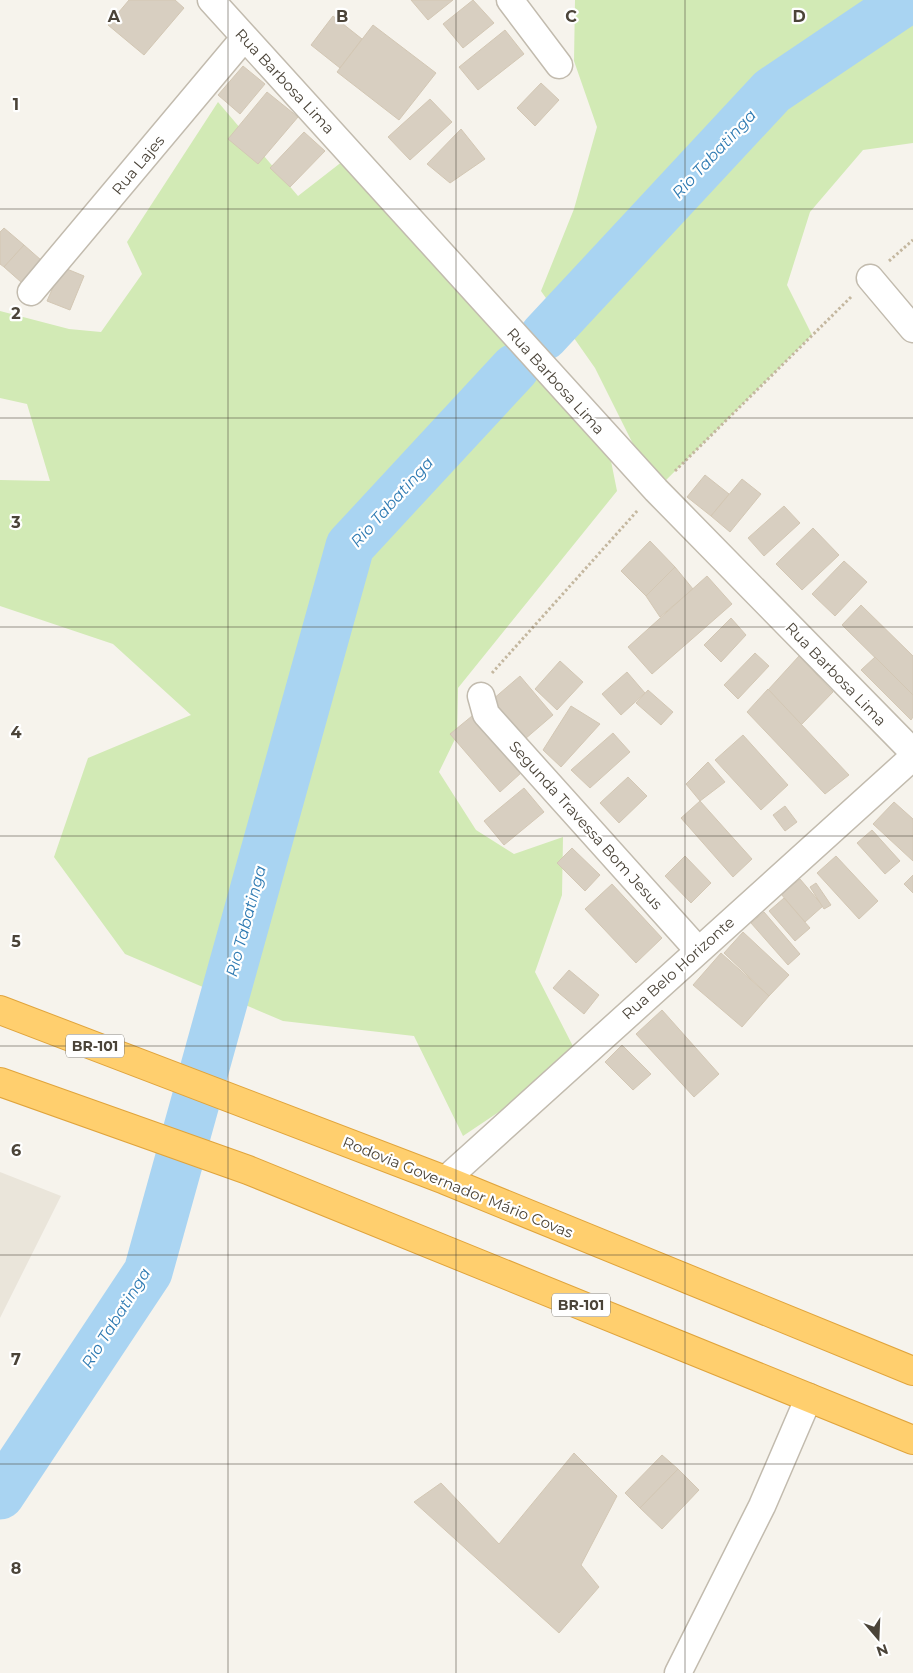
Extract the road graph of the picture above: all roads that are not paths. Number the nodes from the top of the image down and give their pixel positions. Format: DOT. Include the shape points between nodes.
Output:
graph roads {
  1 [pos="211,0"];
  2 [pos="510,0"];
  3 [pos="244,38"];
  4 [pos="559,64"];
  5 [pos="870,278"];
  6 [pos="32,292"];
  7 [pos="913,329"];
  8 [pos="481,696"];
  9 [pos="913,752"];
  10 [pos="913,757"];
  11 [pos="698,950"];
  12 [pos="0,1010"];
  13 [pos="0,1082"];
  14 [pos="445,1180"];
  15 [pos="913,1371"];
  16 [pos="808,1397"];
  17 [pos="913,1440"];
  18 [pos="678,1673"];
  1 -- 3 [label="street, Rua Barbosa Lima"];
  2 -- 4 [label="street"];
  3 -- 6 [label="street, Rua Lajes"];
  3 -- 9 [label="street, Rua Barbosa Lima" via="656,490"];
  5 -- 7 [label="street"];
  8 -- 11 [label="street, Segunda Travessa Bom Jesus" via="486,714"];
  10 -- 11 [label="street, Rua Belo Horizonte"];
  11 -- 14 [label="street, Rua Belo Horizonte"];
  12 -- 14 [label="highway, Rodovia Governador Mário Covas / BR-101"];
  13 -- 16 [label="highway, BR-101" via="248,1170"];
  14 -- 15 [label="highway, Rodovia Governador Mário Covas / BR-101"];
  16 -- 17 [label="highway, BR-101"];
  16 -- 18 [label="street" via="762,1506"];
}
